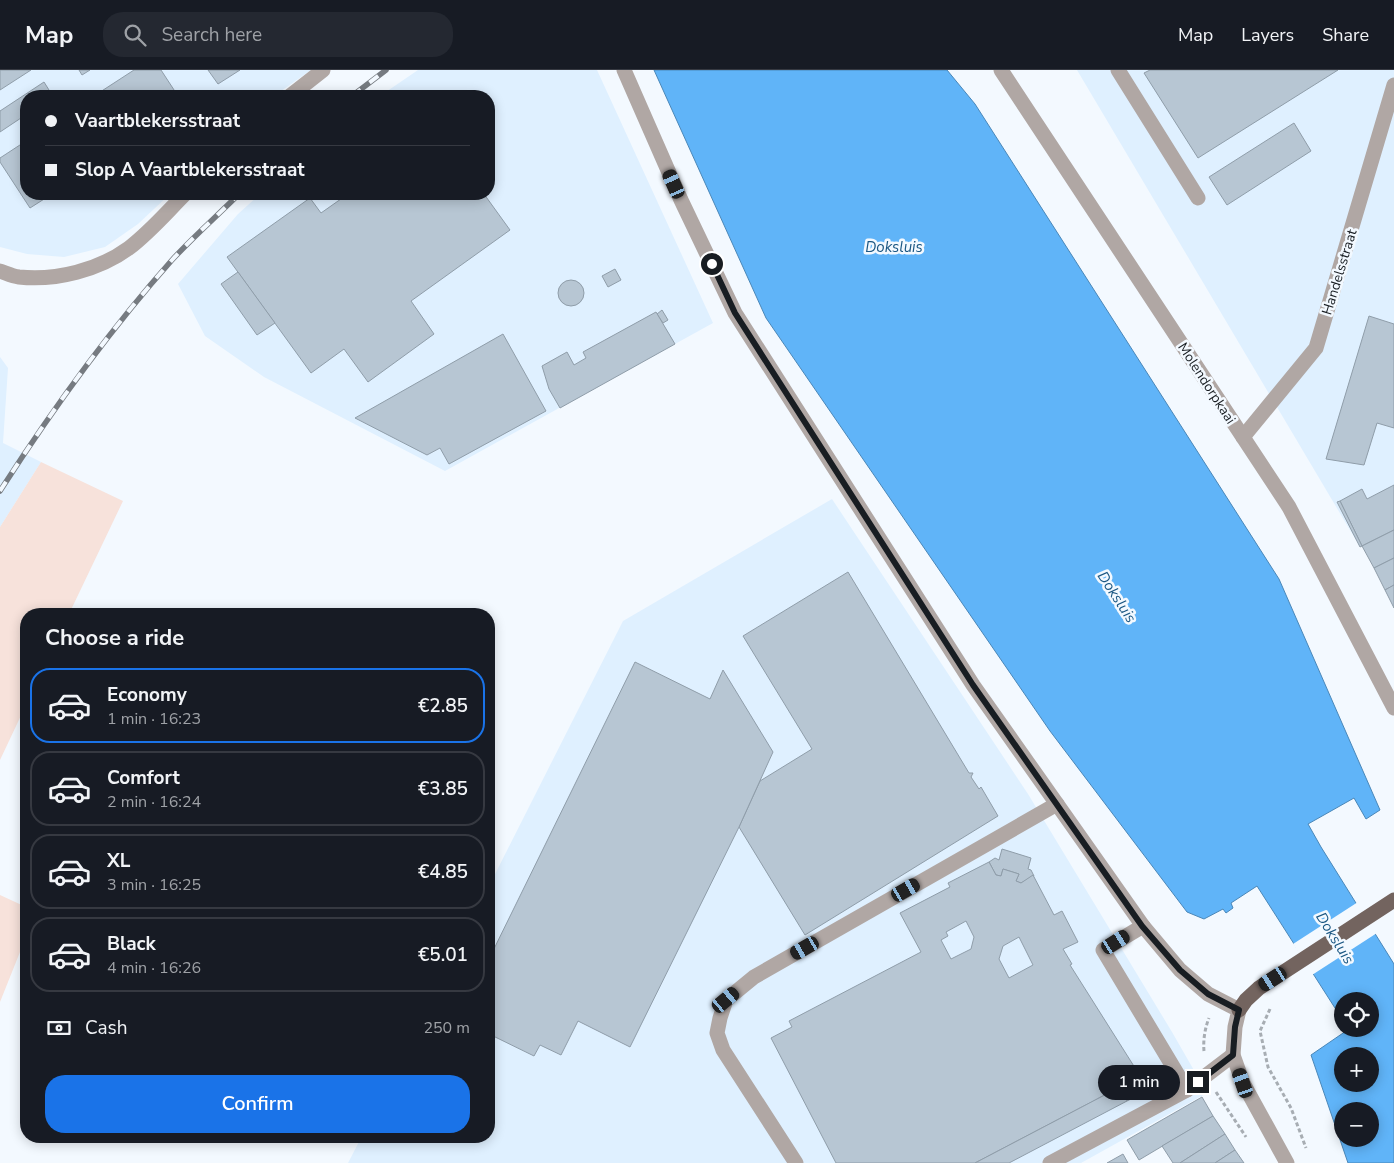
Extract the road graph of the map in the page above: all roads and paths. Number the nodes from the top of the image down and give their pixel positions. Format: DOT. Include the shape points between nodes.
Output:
graph roads {
  1 [pos="323,70"];
  2 [pos="624,70"];
  3 [pos="1001,70"];
  4 [pos="1118,70"];
  5 [pos="1394,86"];
  6 [pos="298,90"];
  7 [pos="1198,198"];
  8 [pos="179,200"];
  9 [pos="0,271"];
  10 [pos="1243,437"];
  11 [pos="1394,708"];
  12 [pos="1057,804"];
  13 [pos="1394,900"];
  14 [pos="1142,926"];
  15 [pos="1274,1001"];
  16 [pos="1239,1010"];
  17 [pos="1233,1055"];
  18 [pos="1187,1090"];
  19 [pos="1308,1154"];
  20 [pos="796,1163"];
  21 [pos="1050,1163"];
  22 [pos="1287,1163"];
  1 -- 6 [label="street"];
  2 -- 12 [label="street" via="735,313 973,685"];
  3 -- 10 [label="street, Molendorpkaai"];
  4 -- 7 [label="street"];
  5 -- 10 [label="street, Handelsstraat" via="1316,348"];
  8 -- 9 [label="street" via="128,248 83,271 47,277 18,277"];
  10 -- 11 [label="street, Molendorpkaai" via="1289,507"];
  12 -- 14 [label="street"];
  12 -- 20 [label="street" via="754,977 726,1000 717,1033 723,1050"];
  13 -- 16 [label="main road" via="1259,988"];
  14 -- 16 [label="street" via="1180,970 1208,994"];
  14 -- 18 [label="street" via="1102,950"];
  15 -- 19 [label="path" via="1260,1031 1268,1067 1291,1108"];
  16 -- 17 [label="street"];
  17 -- 18 [label="street"];
  17 -- 22 [label="street" via="1243,1083"];
  18 -- 21 [label="street"];
}
